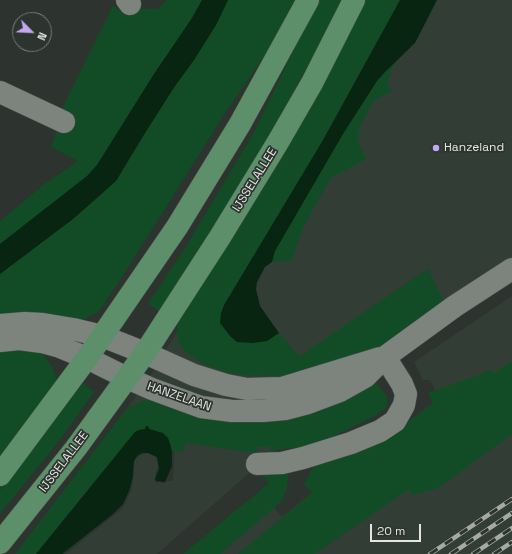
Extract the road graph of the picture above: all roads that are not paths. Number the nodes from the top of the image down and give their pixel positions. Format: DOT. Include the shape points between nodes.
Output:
graph roads {
  1 [pos="308,0"];
  2 [pos="354,0"];
  3 [pos="0,92"];
  4 [pos="64,122"];
  5 [pos="512,269"];
  6 [pos="0,325"];
  7 [pos="102,336"];
  8 [pos="0,341"];
  9 [pos="145,353"];
  10 [pos="385,357"];
  11 [pos="87,358"];
  12 [pos="127,378"];
  13 [pos="257,464"];
  14 [pos="0,475"];
  15 [pos="0,543"];
  1 -- 7 [label="main road" via="205,182"];
  2 -- 9 [label="main road, IJSSELALLEE" via="312,83 278,142"];
  3 -- 4 [label="street"];
  5 -- 10 [label="street, HANZELAAN" via="455,306"];
  6 -- 7 [label="street" via="43,324"];
  7 -- 9 [label="street"];
  7 -- 11 [label="main road"];
  8 -- 11 [label="street" via="19,339 42,342"];
  9 -- 10 [label="street, HANZELAAN" via="194,375 247,389 282,388"];
  9 -- 12 [label="main road, IJSSELALLEE"];
  10 -- 12 [label="street, HANZELAAN" via="365,377 340,391 285,409 263,411 201,407 152,390"];
  10 -- 13 [label="street" via="406,394 404,406 395,421 380,431 351,443 303,458 282,463"];
  11 -- 12 [label="street"];
  11 -- 14 [label="main road"];
  12 -- 15 [label="main road, IJSSELALLEE"];
}
